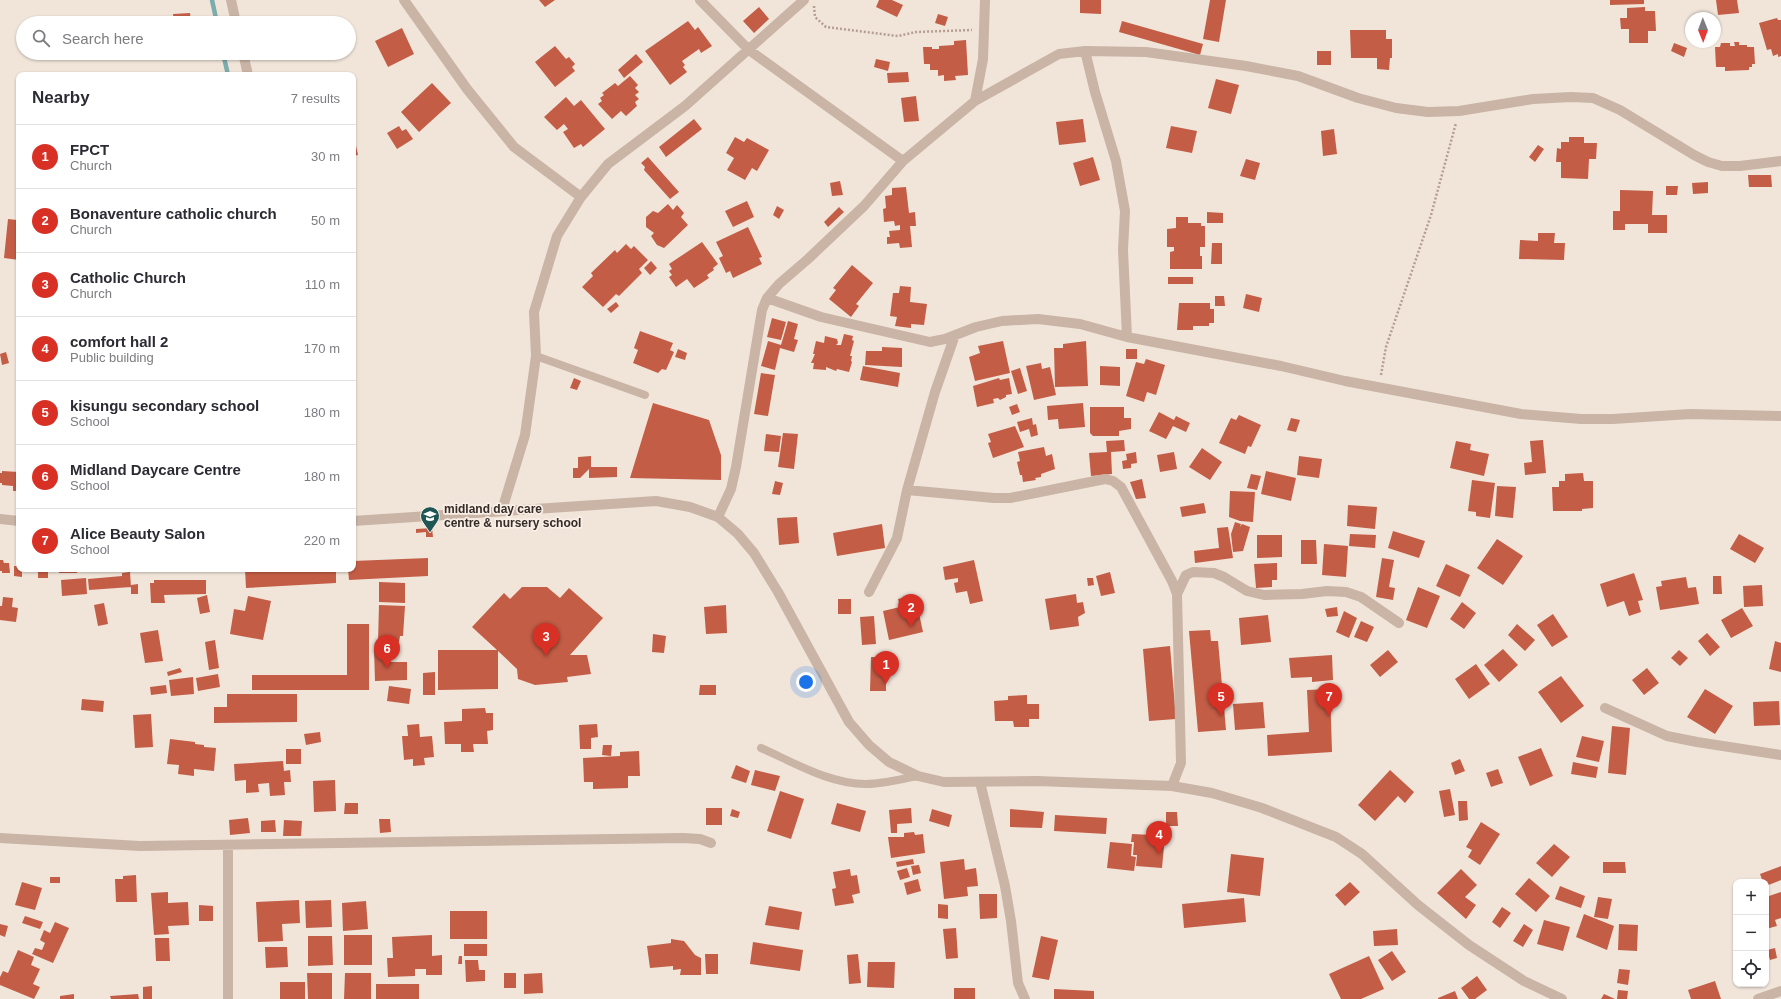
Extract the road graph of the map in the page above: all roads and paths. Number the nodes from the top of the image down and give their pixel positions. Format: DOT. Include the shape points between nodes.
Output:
graph roads {
  1 [pos="231,0"];
  2 [pos="404,0"];
  3 [pos="700,0"];
  4 [pos="804,0"];
  5 [pos="814,0"];
  6 [pos="985,0"];
  7 [pos="234,16"];
  8 [pos="984,29"];
  9 [pos="749,50"];
  10 [pos="1085,51"];
  11 [pos="245,60"];
  12 [pos="247,72"];
  13 [pos="975,102"];
  14 [pos="1459,111"];
  15 [pos="903,161"];
  16 [pos="1781,161"];
  17 [pos="581,197"];
  18 [pos="767,298"];
  19 [pos="955,335"];
  20 [pos="1127,337"];
  21 [pos="536,356"];
  22 [pos="1378,387"];
  23 [pos="645,395"];
  24 [pos="1781,416"];
  25 [pos="907,490"];
  26 [pos="502,510"];
  27 [pos="718,517"];
  28 [pos="0,519"];
  29 [pos="356,520"];
  30 [pos="16,521"];
  31 [pos="869,592"];
  32 [pos="1177,594"];
  33 [pos="1399,623"];
  34 [pos="1605,708"];
  35 [pos="761,748"];
  36 [pos="1781,755"];
  37 [pos="918,776"];
  38 [pos="980,782"];
  39 [pos="1172,786"];
  40 [pos="0,838"];
  41 [pos="711,843"];
  42 [pos="228,846"];
  43 [pos="1781,991"];
  44 [pos="228,999"];
  45 [pos="1025,999"];
  46 [pos="1562,999"];
  47 [pos="1758,999"];
  1 -- 7 [label="street"];
  2 -- 17 [label="street" via="467,89 514,147"];
  3 -- 9 [label="street"];
  4 -- 9 [label="street"];
  5 -- 8 [label="path" via="815,17 826,27 898,36 916,32"];
  6 -- 8 [label="street"];
  8 -- 13 [label="street" via="983,59"];
  9 -- 15 [label="street"];
  9 -- 17 [label="street" via="685,106 608,164"];
  10 -- 13 [label="street" via="1060,54"];
  10 -- 14 [label="street" via="1146,52 1246,66 1298,76 1358,98 1396,108 1428,112"];
  10 -- 20 [label="street" via="1116,161 1125,210 1123,250"];
  11 -- 12 [label="street"];
  13 -- 15 [label="street"];
  14 -- 16 [label="street" via="1533,99 1571,96 1594,98 1620,110 1708,162 1722,166 1740,166"];
  14 -- 22 [label="path" via="1431,215 1386,347"];
  15 -- 18 [label="street" via="864,206"];
  17 -- 21 [label="street" via="558,236 534,312"];
  18 -- 19 [label="street" via="821,317 930,342"];
  18 -- 27 [label="street" via="762,310 736,467 731,489"];
  19 -- 20 [label="street" via="1002,321 1038,319 1080,324"];
  19 -- 25 [label="street" via="935,392"];
  20 -- 22 [label="street"];
  21 -- 23 [label="lane"];
  21 -- 26 [label="street" via="525,435"];
  22 -- 24 [label="street" via="1521,414 1581,419 1690,414"];
  25 -- 31 [label="street" via="897,538"];
  25 -- 32 [label="street" via="1010,498 1104,479 1113,481 1121,487"];
  26 -- 27 [label="street" via="656,501 690,507"];
  26 -- 29 [label="street"];
  27 -- 37 [label="street" via="738,534 754,553 849,722 868,745 889,762"];
  28 -- 30 [label="street"];
  32 -- 33 [label="street" via="1186,575 1193,572 1214,573 1248,591 1264,595 1346,592 1361,597"];
  32 -- 39 [label="street" via="1181,763"];
  34 -- 36 [label="street" via="1667,736"];
  35 -- 37 [label="lane" via="824,776 847,782 865,784"];
  37 -- 38 [label="street" via="944,782"];
  38 -- 39 [label="street" via="1037,781"];
  38 -- 45 [label="street" via="1005,886 1018,983"];
  39 -- 46 [label="street" via="1212,793 1262,808 1336,837 1362,854 1418,905 1469,945 1524,981"];
  40 -- 42 [label="street" via="140,846"];
  41 -- 42 [label="street" via="700,839 683,838"];
  42 -- 44 [label="street"];
  43 -- 47 [label="street"];
}
